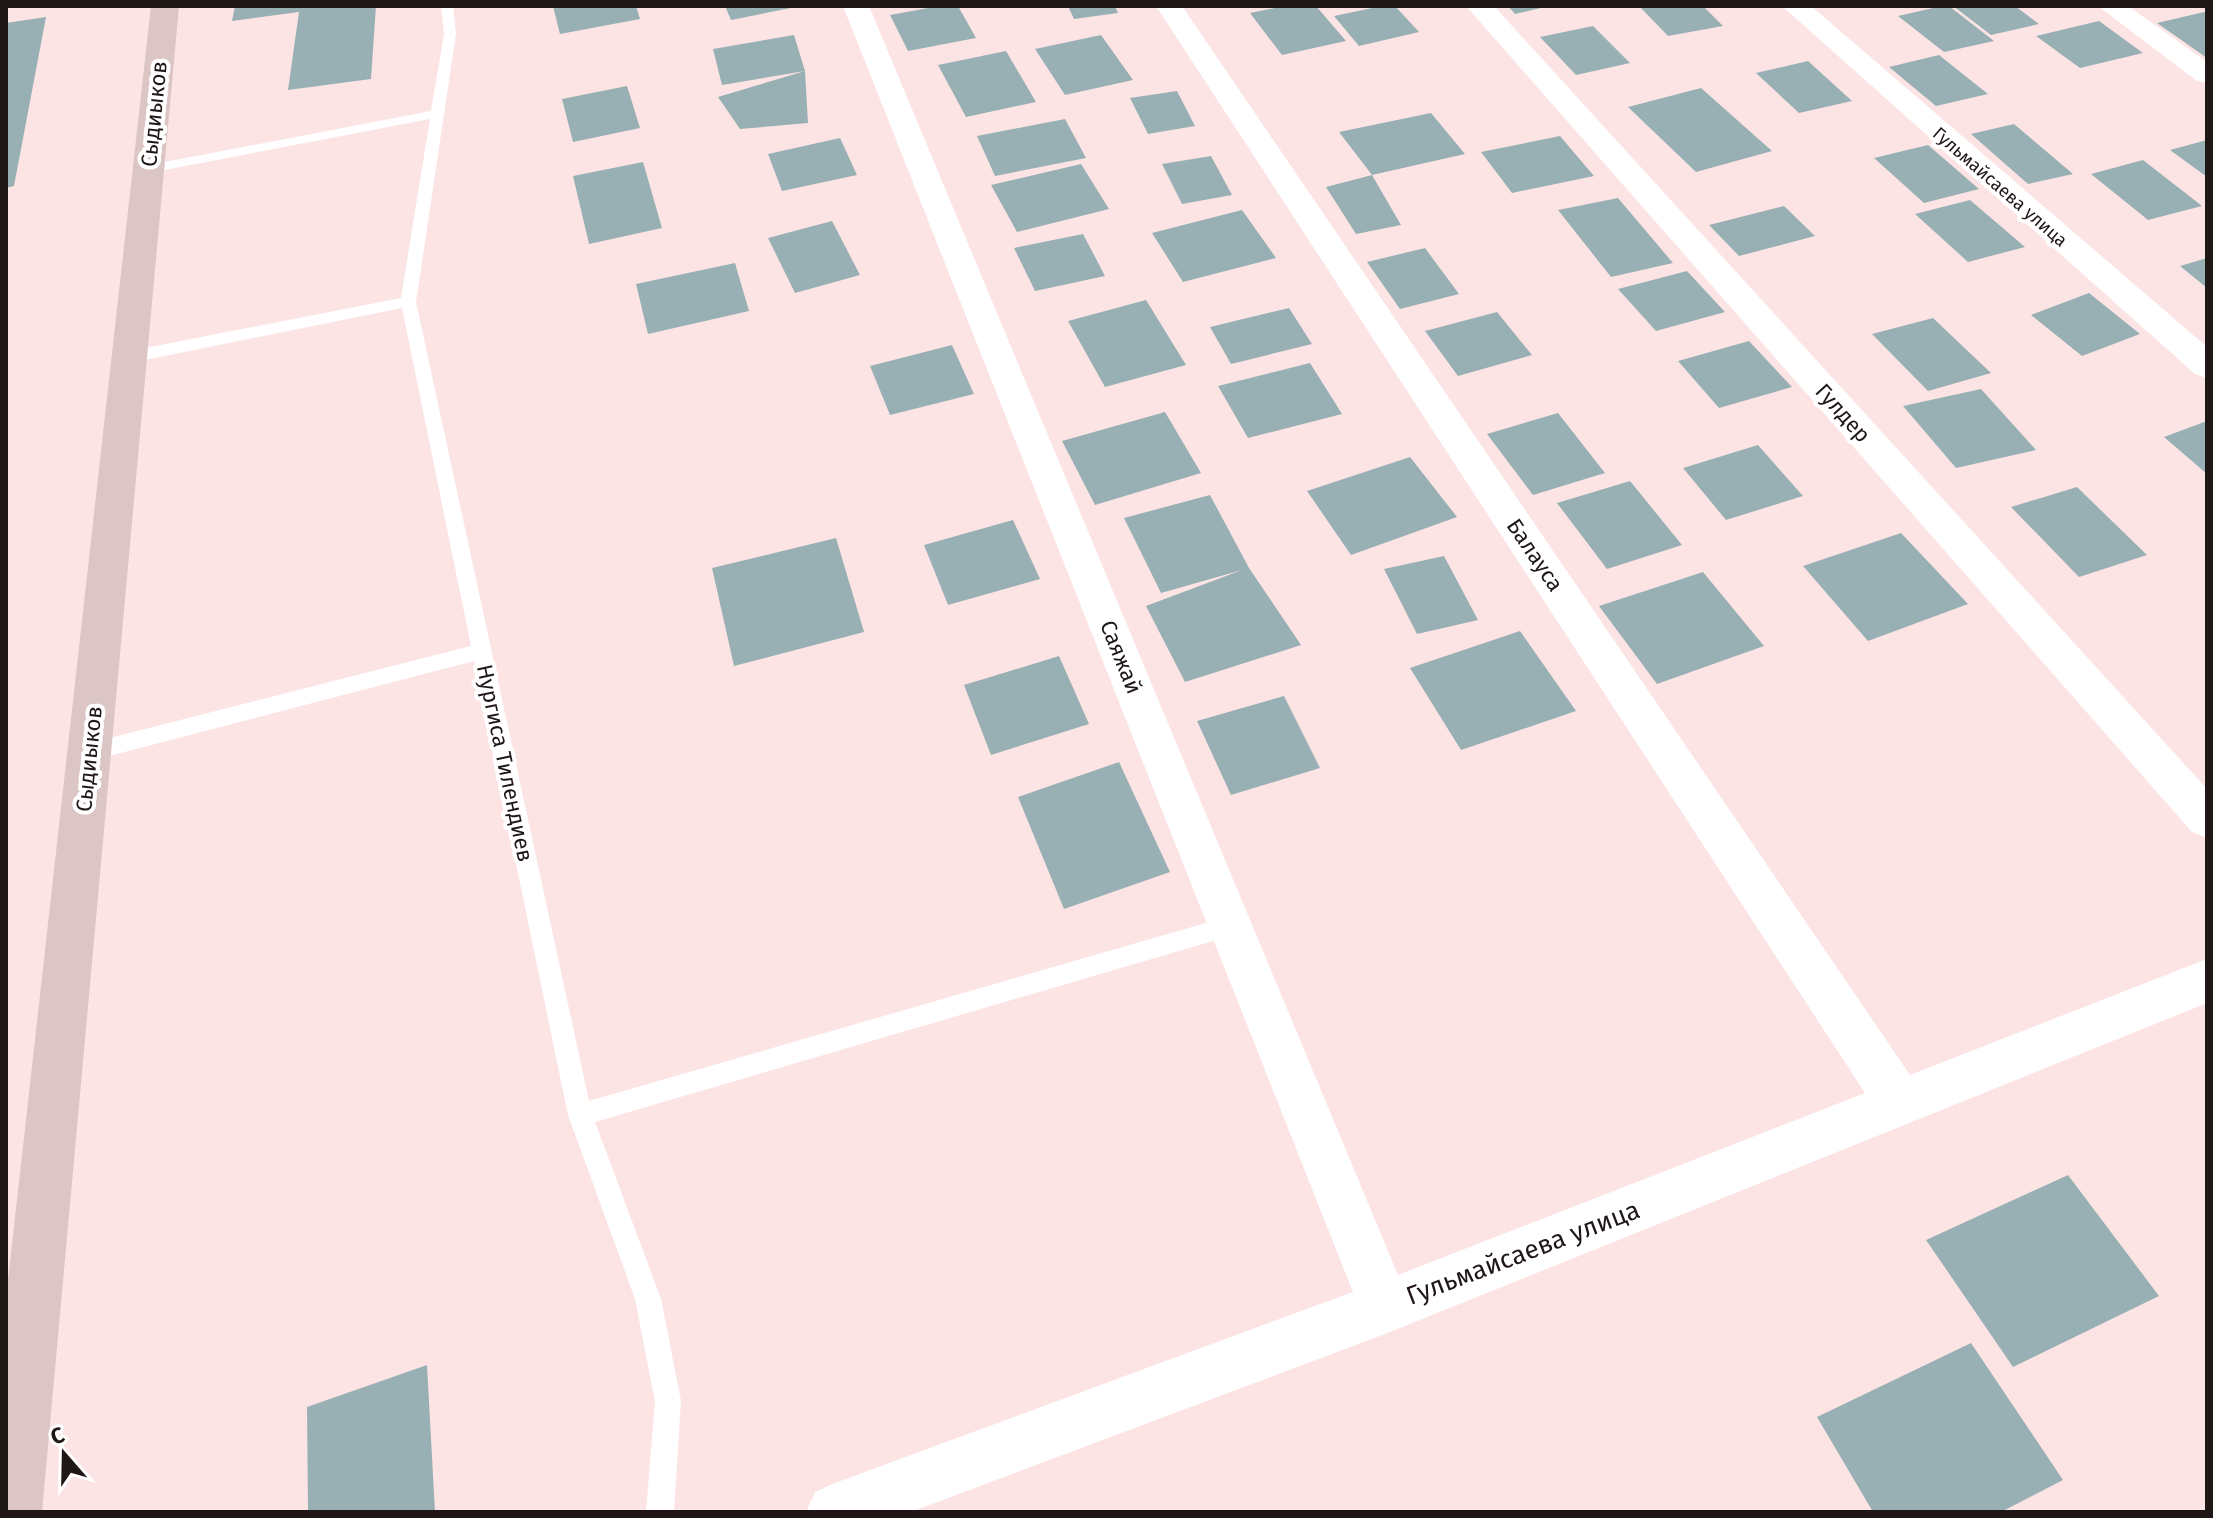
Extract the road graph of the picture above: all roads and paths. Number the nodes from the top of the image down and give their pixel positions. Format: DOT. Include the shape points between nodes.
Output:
graph roads {
  1 [pos="165,6"];
  2 [pos="447,6"];
  3 [pos="856,6"];
  4 [pos="1169,6"];
  5 [pos="1479,6"];
  6 [pos="1795,6"];
  7 [pos="2111,6"];
  8 [pos="2207,75"];
  9 [pos="436,114"];
  10 [pos="149,169"];
  11 [pos="408,302"];
  12 [pos="130,357"];
  13 [pos="2207,366"];
  14 [pos="482,651"];
  15 [pos="90,752"];
  16 [pos="2207,819"];
  17 [pos="1230,926"];
  18 [pos="2207,981"];
  19 [pos="1901,1104"];
  20 [pos="580,1115"];
  21 [pos="1385,1307"];
  22 [pos="12,1512"];
  23 [pos="660,1512"];
  24 [pos="835,1512"];
  1 -- 10 [label="street, Сыдиыков"];
  2 -- 9 [label="lane, Нургиса Тилендиев" via="450,34"];
  3 -- 17 [label="street, Саяжай"];
  4 -- 19 [label="street, Балауса"];
  5 -- 16 [label="street, Гулдер"];
  6 -- 13 [label="street, Гульмайсаева улица"];
  7 -- 8 [label="street"];
  9 -- 10 [label="lane"];
  9 -- 11 [label="lane, Нургиса Тилендиев"];
  10 -- 12 [label="street, Сыдиыков"];
  11 -- 12 [label="lane"];
  11 -- 14 [label="lane, Нургиса Тилендиев"];
  12 -- 15 [label="street, Сыдиыков"];
  14 -- 15 [label="lane"];
  14 -- 20 [label="lane, Нургиса Тилендиев"];
  15 -- 22 [label="street, Сыдиыков"];
  17 -- 20 [label="lane"];
  17 -- 21 [label="street, Саяжай"];
  18 -- 19 [label="street, Гульмайсаева улица"];
  19 -- 21 [label="street, Гульмайсаева улица"];
  20 -- 23 [label="lane, Нургиса Тилендиев" via="648,1299 668,1401"];
  21 -- 24 [label="street, Гульмайсаева улица"];
}
